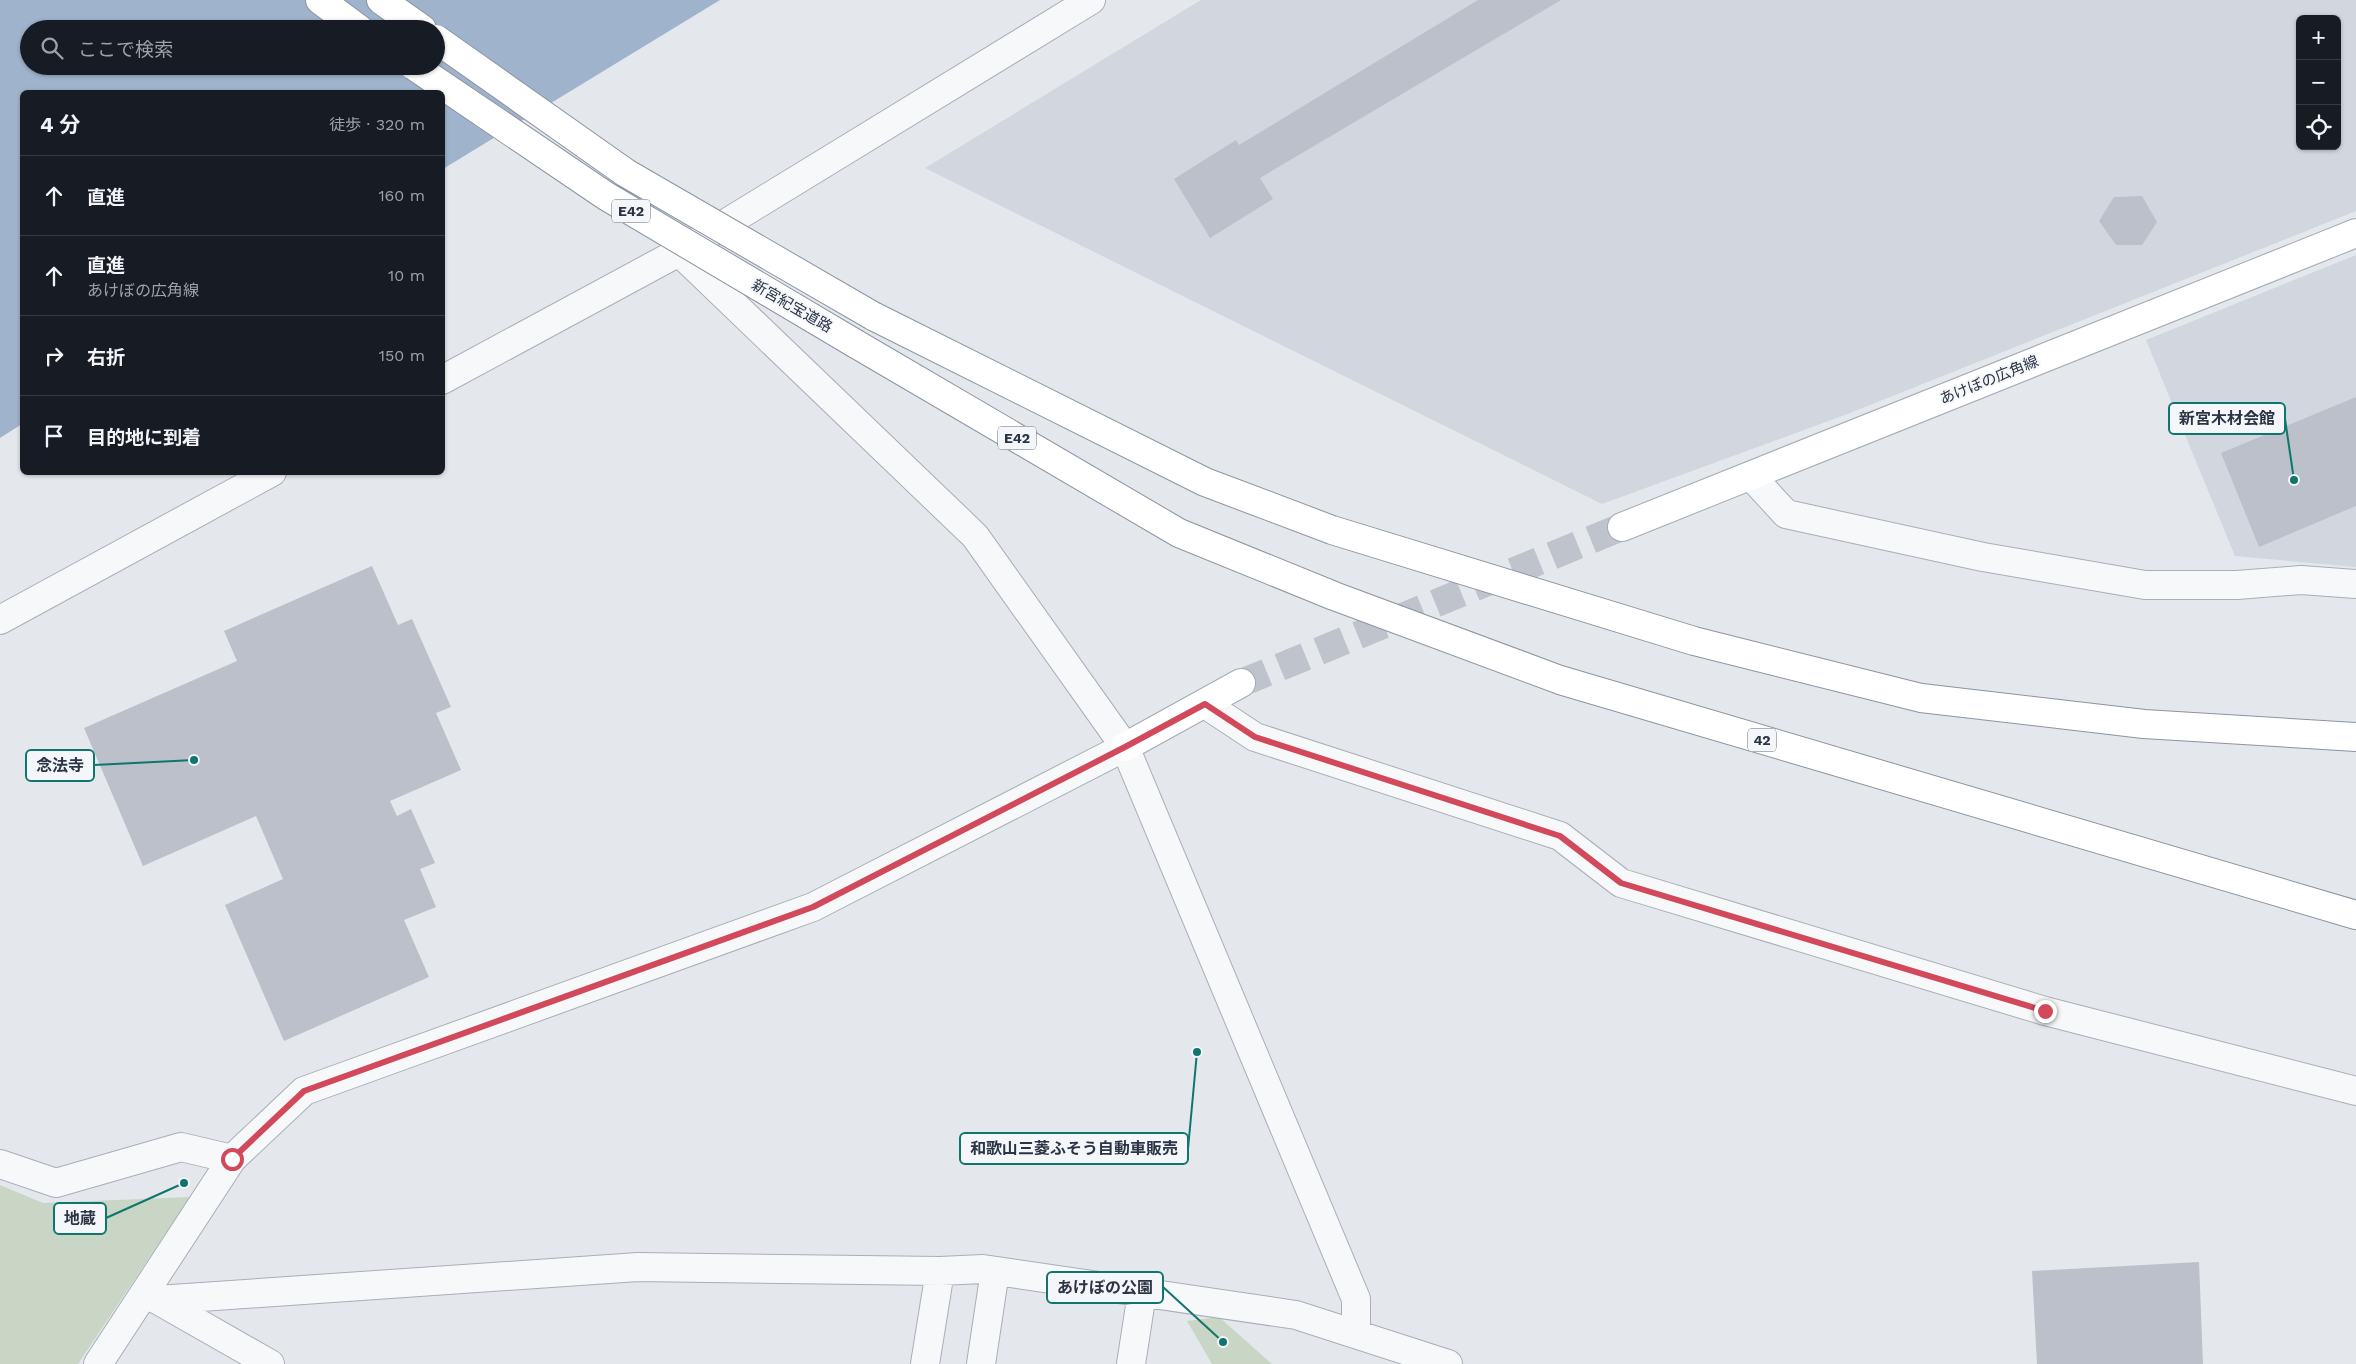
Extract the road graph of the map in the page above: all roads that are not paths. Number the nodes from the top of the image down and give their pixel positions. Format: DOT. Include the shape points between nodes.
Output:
graph roads {
  1 [pos="320,0"];
  2 [pos="381,0"];
  3 [pos="1091,0"];
  4 [pos="347,20"];
  5 [pos="409,20"];
  6 [pos="445,45"];
  7 [pos="427,75"];
  8 [pos="2356,233"];
  9 [pos="679,252"];
  10 [pos="445,378"];
  11 [pos="266,475"];
  12 [pos="1751,476"];
  13 [pos="1622,527"];
  14 [pos="1179,533"];
  15 [pos="2356,584"];
  16 [pos="0,620"];
  17 [pos="1241,683"];
  18 [pos="1205,704"];
  19 [pos="2356,738"];
  20 [pos="1125,747"];
  21 [pos="2356,915"];
  22 [pos="2356,1091"];
  23 [pos="232,1159"];
  24 [pos="0,1164"];
  25 [pos="940,1271"];
  26 [pos="995,1271"];
  27 [pos="1142,1293"];
  28 [pos="151,1295"];
  29 [pos="1356,1334"];
  30 [pos="98,1364"];
  31 [pos="270,1364"];
  32 [pos="925,1364"];
  33 [pos="981,1364"];
  34 [pos="1131,1364"];
  35 [pos="1448,1364"];
  1 -- 4 [label="main road"];
  2 -- 5 [label="main road"];
  3 -- 9 [label="street"];
  6 -- 19 [label="main road, E42, bridge" via="626,173 873,316 1205,482 1332,530 1694,641 1921,698 2144,724"];
  7 -- 14 [label="main road, 新宮紀宝道路 / E42, bridge" via="606,196"];
  8 -- 12 [label="main road, あけぼの広角線"];
  9 -- 10 [label="street"];
  9 -- 20 [label="street" via="975,536"];
  11 -- 16 [label="street"];
  12 -- 13 [label="main road, あけぼの広角線"];
  12 -- 15 [label="street" via="1786,514 1992,559 2145,585 2237,586 2301,580"];
  14 -- 21 [label="main road, 42" via="1334,596 1560,680"];
  17 -- 18 [label="main road"];
  18 -- 20 [label="main road"];
  18 -- 22 [label="street" via="1255,737 1560,836 1621,883 2045,1011"];
  20 -- 23 [label="street" via="813,907 304,1091"];
  20 -- 29 [label="street" via="1356,1299"];
  23 -- 24 [label="street" via="181,1147 56,1183"];
  23 -- 28 [label="street"];
  25 -- 26 [label="street"];
  25 -- 28 [label="street" via="638,1267"];
  25 -- 32 [label="street"];
  26 -- 27 [label="street"];
  26 -- 33 [label="street"];
  27 -- 29 [label="street" via="1296,1315"];
  27 -- 34 [label="street"];
  28 -- 30 [label="street"];
  28 -- 31 [label="street"];
  29 -- 35 [label="street"];
}
